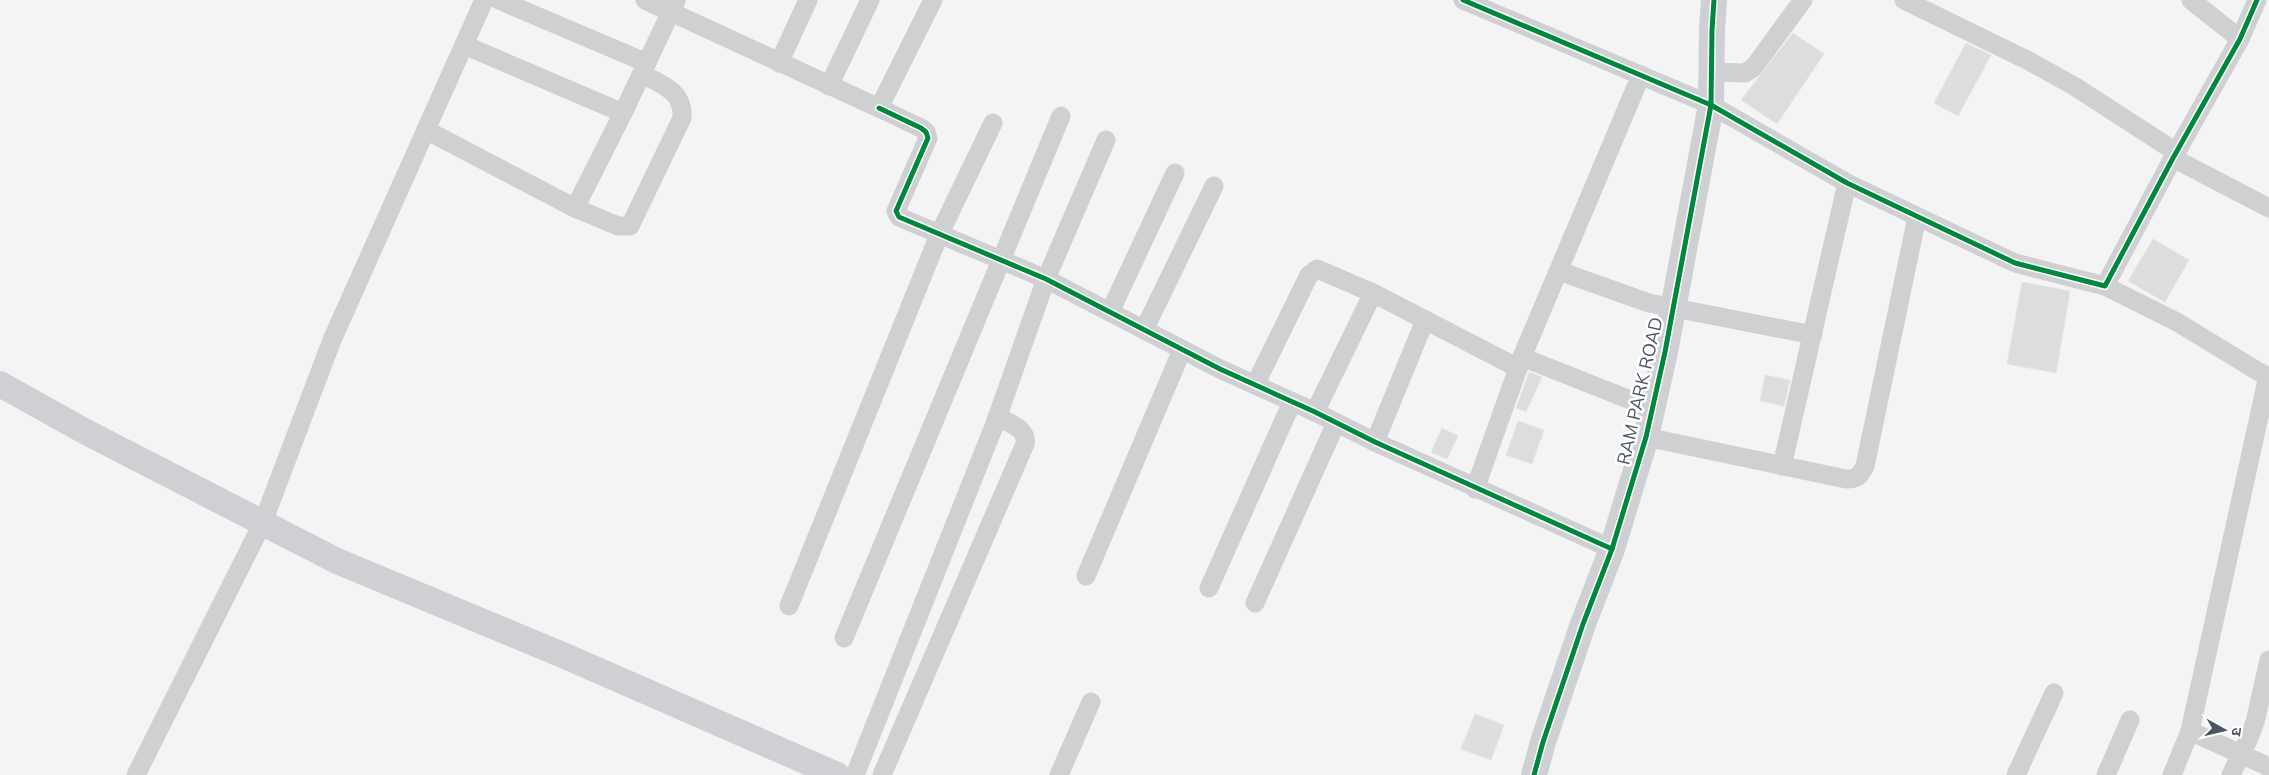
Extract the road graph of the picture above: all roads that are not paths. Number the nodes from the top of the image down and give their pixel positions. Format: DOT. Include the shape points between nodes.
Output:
graph roads {
  1 [pos="484,0"];
  2 [pos="500,0"];
  3 [pos="645,0"];
  4 [pos="808,0"];
  5 [pos="870,0"];
  6 [pos="933,0"];
  7 [pos="1463,0"];
  8 [pos="1714,0"];
  9 [pos="1803,0"];
  10 [pos="1904,0"];
  11 [pos="2191,0"];
  12 [pos="2257,0"];
  13 [pos="674,6"];
  14 [pos="2240,39"];
  15 [pos="464,45"];
  16 [pos="779,63"];
  17 [pos="644,68"];
  18 [pos="1711,72"];
  19 [pos="1641,75"];
  20 [pos="828,86"];
  21 [pos="1711,106"];
  22 [pos="879,108"];
  23 [pos="623,113"];
  24 [pos="1061,116"];
  25 [pos="993,123"];
  26 [pos="426,130"];
  27 [pos="1106,140"];
  28 [pos="2175,155"];
  29 [pos="1174,173"];
  30 [pos="1848,183"];
  31 [pos="1214,186"];
  32 [pos="575,208"];
  33 [pos="2269,208"];
  34 [pos="1917,217"];
  35 [pos="939,235"];
  36 [pos="1000,260"];
  37 [pos="1559,271"];
  38 [pos="1046,279"];
  39 [pos="2105,286"];
  40 [pos="1372,293"];
  41 [pos="1673,306"];
  42 [pos="1110,312"];
  43 [pos="1425,320"];
  44 [pos="1144,330"];
  45 [pos="1813,335"];
  46 [pos="1182,350"];
  47 [pos="1520,363"];
  48 [pos="2269,377"];
  49 [pos="0,384"];
  50 [pos="1256,385"];
  51 [pos="1292,402"];
  52 [pos="1653,409"];
  53 [pos="1315,412"];
  54 [pos="997,417"];
  55 [pos="1336,423"];
  56 [pos="1646,437"];
  57 [pos="1375,442"];
  58 [pos="1782,466"];
  59 [pos="1475,489"];
  60 [pos="263,522"];
  61 [pos="1612,549"];
  62 [pos="1086,576"];
  63 [pos="1209,588"];
  64 [pos="1255,603"];
  65 [pos="789,606"];
  66 [pos="844,638"];
  67 [pos="2269,660"];
  68 [pos="2054,693"];
  69 [pos="1091,702"];
  70 [pos="2130,720"];
  71 [pos="2190,731"];
  72 [pos="2242,754"];
  73 [pos="2269,767"];
  74 [pos="136,775"];
  75 [pos="837,775"];
  76 [pos="855,775"];
  77 [pos="882,775"];
  78 [pos="1059,775"];
  79 [pos="1534,775"];
  80 [pos="2016,775"];
  81 [pos="2106,775"];
  82 [pos="2172,775"];
  83 [pos="2231,775"];
  1 -- 15 [label="street"];
  2 -- 17 [label="street"];
  3 -- 13 [label="street"];
  4 -- 16 [label="street"];
  5 -- 20 [label="street"];
  6 -- 22 [label="street"];
  7 -- 19 [label="street"];
  8 -- 18 [label="street, RAM PARK ROAD"];
  9 -- 18 [label="street" via="1754,67 1745,73"];
  10 -- 28 [label="street" via="2074,86"];
  11 -- 14 [label="street"];
  12 -- 14 [label="street"];
  13 -- 16 [label="street"];
  13 -- 17 [label="street"];
  14 -- 28 [label="street"];
  15 -- 23 [label="street"];
  15 -- 26 [label="street"];
  16 -- 20 [label="street"];
  17 -- 23 [label="street"];
  17 -- 32 [label="street" via="674,92 683,108 682,118 634,222 630,226 618,226"];
  18 -- 21 [label="street, RAM PARK ROAD"];
  19 -- 21 [label="street"];
  19 -- 37 [label="street"];
  20 -- 22 [label="street"];
  21 -- 30 [label="street"];
  21 -- 41 [label="street, RAM PARK ROAD"];
  22 -- 35 [label="street" via="926,132 926,144 896,211 899,217"];
  23 -- 32 [label="street"];
  24 -- 36 [label="street"];
  25 -- 35 [label="street"];
  26 -- 32 [label="street"];
  26 -- 60 [label="street" via="332,340"];
  27 -- 38 [label="street"];
  28 -- 33 [label="street"];
  28 -- 39 [label="street"];
  29 -- 42 [label="street"];
  30 -- 34 [label="street"];
  30 -- 45 [label="street"];
  31 -- 44 [label="street"];
  34 -- 39 [label="street" via="2015,263"];
  34 -- 58 [label="street" via="1861,475 1846,479"];
  35 -- 36 [label="street"];
  35 -- 65 [label="street"];
  36 -- 38 [label="street"];
  36 -- 66 [label="street"];
  37 -- 41 [label="street" via="1649,303"];
  37 -- 47 [label="street"];
  38 -- 42 [label="street"];
  38 -- 54 [label="street"];
  39 -- 48 [label="street" via="2177,322"];
  40 -- 43 [label="street"];
  40 -- 50 [label="street" via="1322,270 1313,271"];
  40 -- 53 [label="street"];
  41 -- 45 [label="street"];
  41 -- 52 [label="street, RAM PARK ROAD"];
  42 -- 44 [label="street"];
  43 -- 47 [label="street"];
  43 -- 57 [label="street"];
  44 -- 46 [label="street"];
  45 -- 58 [label="street"];
  46 -- 50 [label="street"];
  46 -- 62 [label="street"];
  47 -- 52 [label="street"];
  47 -- 59 [label="street"];
  48 -- 71 [label="street"];
  49 -- 60 [label="street" via="86,432"];
  50 -- 51 [label="street"];
  51 -- 53 [label="street"];
  51 -- 63 [label="street"];
  52 -- 56 [label="street, RAM PARK ROAD"];
  53 -- 55 [label="street"];
  54 -- 76 [label="street"];
  54 -- 77 [label="street" via="1019,428 1026,444"];
  55 -- 57 [label="street"];
  55 -- 64 [label="street"];
  56 -- 58 [label="street"];
  56 -- 61 [label="street, RAM PARK ROAD"];
  57 -- 59 [label="street"];
  59 -- 61 [label="street"];
  60 -- 74 [label="street"];
  60 -- 75 [label="street" via="337,561 566,656"];
  61 -- 79 [label="street, RAM PARK ROAD" via="1580,633"];
  67 -- 72 [label="street" via="2255,722"];
  68 -- 80 [label="street"];
  69 -- 78 [label="street"];
  70 -- 81 [label="street"];
  71 -- 72 [label="street"];
  71 -- 82 [label="street"];
  72 -- 73 [label="street"];
  72 -- 83 [label="street"];
}
